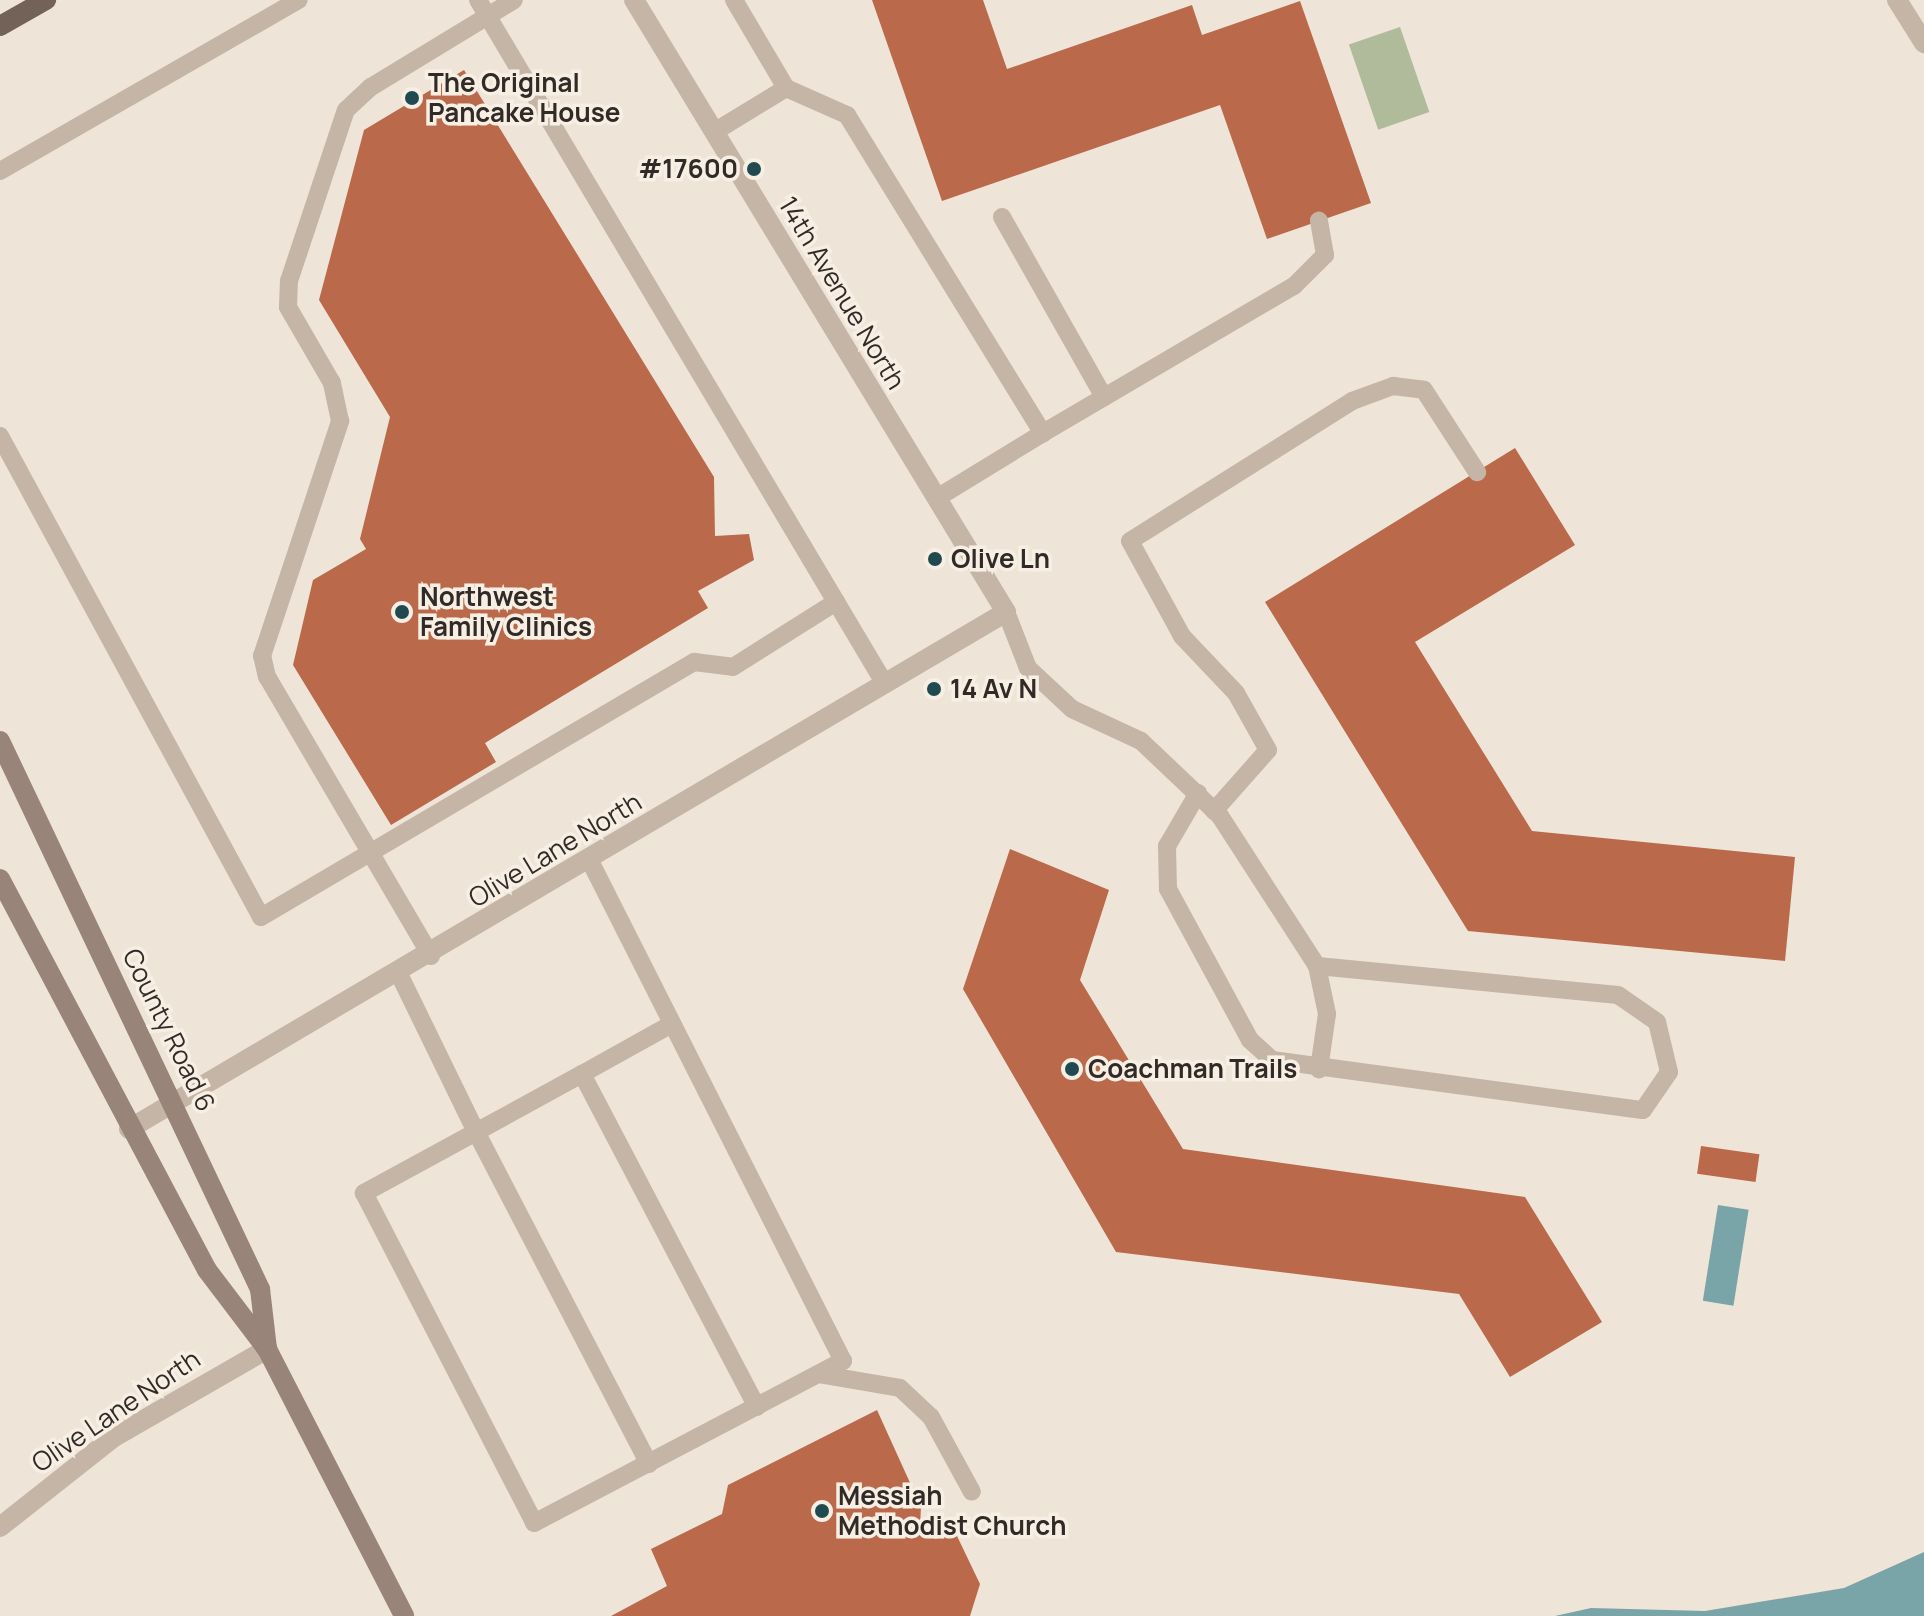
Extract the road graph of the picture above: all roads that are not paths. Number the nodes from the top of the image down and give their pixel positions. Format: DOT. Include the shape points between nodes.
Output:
graph roads {
  1 [pos="46,0"];
  2 [pos="299,0"];
  3 [pos="514,0"];
  4 [pos="634,0"];
  5 [pos="734,0"];
  6 [pos="1897,0"];
  7 [pos="483,8"];
  8 [pos="0,26"];
  9 [pos="1924,43"];
  10 [pos="786,88"];
  11 [pos="714,132"];
  12 [pos="0,171"];
  13 [pos="1002,217"];
  14 [pos="1319,221"];
  15 [pos="1104,397"];
  16 [pos="1043,433"];
  17 [pos="0,436"];
  18 [pos="1477,472"];
  19 [pos="937,498"];
  20 [pos="836,602"];
  21 [pos="1006,612"];
  22 [pos="885,684"];
  23 [pos="0,741"];
  24 [pos="1198,793"];
  25 [pos="1214,811"];
  26 [pos="370,852"];
  27 [pos="589,859"];
  28 [pos="0,879"];
  29 [pos="431,956"];
  30 [pos="1317,966"];
  31 [pos="399,974"];
  32 [pos="672,1024"];
  33 [pos="1319,1069"];
  34 [pos="582,1074"];
  35 [pos="177,1104"];
  36 [pos="129,1129"];
  37 [pos="476,1132"];
  38 [pos="267,1349"];
  39 [pos="818,1374"];
  40 [pos="757,1407"];
  41 [pos="649,1464"];
  42 [pos="972,1492"];
  43 [pos="0,1527"];
  44 [pos="404,1616"];
  1 -- 8 [label="main road"];
  2 -- 12 [label="lane"];
  3 -- 7 [label="lane"];
  4 -- 11 [label="street, 14th Avenue North"];
  5 -- 10 [label="lane"];
  6 -- 9 [label="street"];
  7 -- 20 [label="lane"];
  7 -- 26 [label="lane" via="346,110 289,281 288,307 332,383 340,421 262,656 267,677"];
  10 -- 11 [label="lane"];
  10 -- 16 [label="lane" via="847,115"];
  11 -- 19 [label="street, 14th Avenue North"];
  13 -- 15 [label="lane"];
  14 -- 15 [label="lane" via="1325,255 1294,286"];
  15 -- 16 [label="lane"];
  16 -- 19 [label="lane"];
  17 -- 26 [label="lane" via="261,917"];
  18 -- 25 [label="lane" via="1424,390 1393,386 1352,401 1130,541 1182,636 1236,693 1268,750"];
  19 -- 21 [label="street, 14th Avenue North"];
  20 -- 22 [label="lane"];
  20 -- 26 [label="lane" via="733,667 694,662"];
  21 -- 22 [label="street, Olive Lane North"];
  21 -- 24 [label="lane" via="1028,668 1072,709 1141,741"];
  22 -- 27 [label="street, Olive Lane North"];
  23 -- 35 [label="main road, County Road 6"];
  24 -- 25 [label="lane"];
  24 -- 33 [label="lane" via="1167,846 1168,889 1250,1040 1272,1060"];
  25 -- 30 [label="lane"];
  26 -- 29 [label="lane"];
  27 -- 29 [label="street, Olive Lane North"];
  27 -- 32 [label="lane"];
  28 -- 36 [label="main road, County Road 6"];
  29 -- 31 [label="street, Olive Lane North"];
  30 -- 33 [label="lane" via="1327,1014"];
  30 -- 33 [label="lane" via="1618,995 1657,1022 1669,1072 1643,1110"];
  31 -- 35 [label="street, Olive Lane North"];
  31 -- 37 [label="lane"];
  32 -- 34 [label="lane"];
  32 -- 39 [label="lane" via="843,1361"];
  34 -- 37 [label="lane"];
  34 -- 40 [label="lane"];
  35 -- 36 [label="street, Olive Lane North"];
  35 -- 38 [label="main road, County Road 6" via="260,1289"];
  36 -- 38 [label="main road, County Road 6" via="207,1270"];
  37 -- 41 [label="lane"];
  37 -- 41 [label="lane" via="364,1193 534,1523"];
  38 -- 43 [label="street, Olive Lane North" via="114,1437"];
  38 -- 44 [label="main road, County Road 6"];
  39 -- 40 [label="lane"];
  39 -- 42 [label="lane" via="900,1388 931,1417"];
  40 -- 41 [label="lane"];
}
